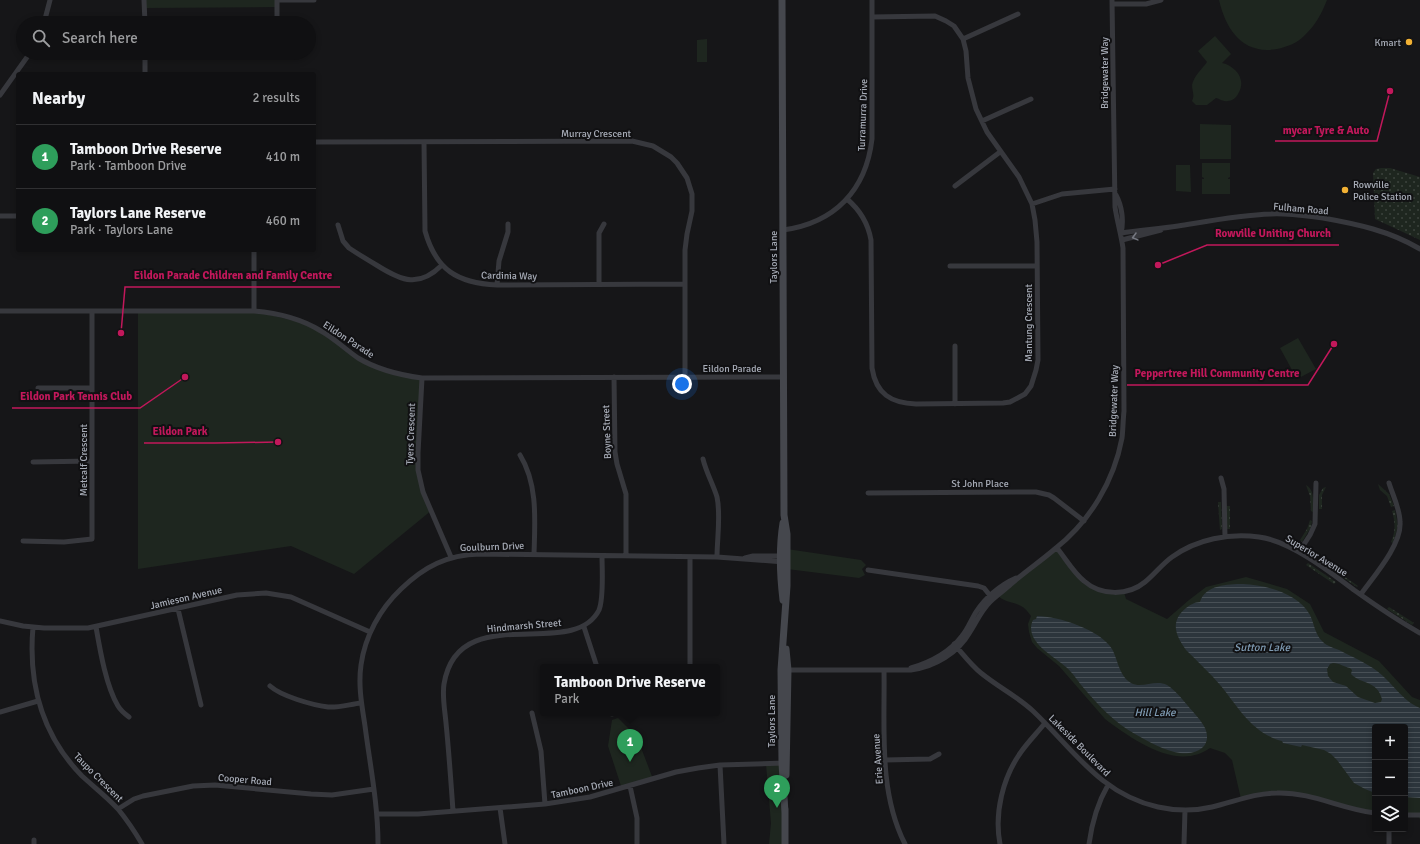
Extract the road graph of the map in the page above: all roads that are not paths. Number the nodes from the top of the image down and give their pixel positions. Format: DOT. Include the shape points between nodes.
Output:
graph roads {
  1 [pos="50,0"];
  2 [pos="144,0"];
  3 [pos="277,0"];
  4 [pos="314,0"];
  5 [pos="782,0"];
  6 [pos="872,0"];
  7 [pos="1160,0"];
  8 [pos="1113,2"];
  9 [pos="1018,14"];
  10 [pos="46,16"];
  11 [pos="144,16"];
  12 [pos="277,16"];
  13 [pos="872,16"];
  14 [pos="963,39"];
  15 [pos="25,60"];
  16 [pos="145,60"];
  17 [pos="16,72"];
  18 [pos="145,72"];
  19 [pos="16,73"];
  20 [pos="0,95"];
  21 [pos="1030,98"];
  22 [pos="982,121"];
  23 [pos="316,142"];
  24 [pos="424,142"];
  25 [pos="1000,152"];
  26 [pos="955,186"];
  27 [pos="1115,192"];
  28 [pos="847,199"];
  29 [pos="1032,204"];
  30 [pos="0,216"];
  31 [pos="16,216"];
  32 [pos="508,224"];
  33 [pos="604,224"];
  34 [pos="338,226"];
  35 [pos="1176,226"];
  36 [pos="783,230"];
  37 [pos="1121,233"];
  38 [pos="1122,240"];
  39 [pos="1420,249"];
  40 [pos="254,252"];
  41 [pos="442,265"];
  42 [pos="950,266"];
  43 [pos="1036,266"];
  44 [pos="599,284"];
  45 [pos="684,284"];
  46 [pos="497,285"];
  47 [pos="0,311"];
  48 [pos="92,311"];
  49 [pos="254,311"];
  50 [pos="955,346"];
  51 [pos="614,377"];
  52 [pos="685,377"];
  53 [pos="784,377"];
  54 [pos="422,378"];
  55 [pos="38,388"];
  56 [pos="92,388"];
  57 [pos="955,404"];
  58 [pos="520,456"];
  59 [pos="703,459"];
  60 [pos="92,461"];
  61 [pos="33,462"];
  62 [pos="1221,478"];
  63 [pos="1316,483"];
  64 [pos="1389,484"];
  65 [pos="868,493"];
  66 [pos="1084,521"];
  67 [pos="1226,537"];
  68 [pos="24,541"];
  69 [pos="1057,548"];
  70 [pos="1299,552"];
  71 [pos="534,554"];
  72 [pos="602,556"];
  73 [pos="626,556"];
  74 [pos="452,557"];
  75 [pos="690,557"];
  76 [pos="717,557"];
  77 [pos="784,559"];
  78 [pos="868,570"];
  79 [pos="1361,594"];
  80 [pos="992,597"];
  81 [pos="178,609"];
  82 [pos="0,621"];
  83 [pos="584,626"];
  84 [pos="33,627"];
  85 [pos="96,627"];
  86 [pos="370,632"];
  87 [pos="1420,633"];
  88 [pos="956,646"];
  89 [pos="596,664"];
  90 [pos="690,664"];
  91 [pos="784,670"];
  92 [pos="884,670"];
  93 [pos="270,686"];
  94 [pos="38,702"];
  95 [pos="361,703"];
  96 [pos="201,705"];
  97 [pos="0,712"];
  98 [pos="532,713"];
  99 [pos="129,718"];
  100 [pos="1045,723"];
  101 [pos="939,754"];
  102 [pos="885,760"];
  103 [pos="784,763"];
  104 [pos="720,765"];
  105 [pos="1108,785"];
  106 [pos="630,786"];
  107 [pos="374,789"];
  108 [pos="546,804"];
  109 [pos="500,808"];
  110 [pos="118,810"];
  111 [pos="1185,810"];
  112 [pos="453,811"];
  113 [pos="1372,812"];
  114 [pos="377,814"];
  115 [pos="1408,815"];
  116 [pos="1420,815"];
  117 [pos="1389,832"];
  118 [pos="142,844"];
  119 [pos="378,844"];
  120 [pos="505,844"];
  121 [pos="637,844"];
  122 [pos="724,844"];
  123 [pos="785,844"];
  124 [pos="905,844"];
  125 [pos="1000,844"];
  126 [pos="1089,844"];
  127 [pos="1184,844"];
  128 [pos="1389,844"];
  1 -- 10 [label="street"];
  2 -- 11 [label="street"];
  3 -- 4 [label="street"];
  3 -- 12 [label="street"];
  5 -- 36 [label="main road, Taylors Lane"];
  6 -- 13 [label="street, Turramurra Drive"];
  7 -- 8 [label="street" via="1146,4"];
  8 -- 27 [label="street, Bridgewater Way"];
  9 -- 14 [label="street"];
  13 -- 14 [label="street, Mantung Crescent" via="935,16 954,26"];
  13 -- 28 [label="street, Turramurra Drive" via="871,152 864,174"];
  14 -- 22 [label="street, Mantung Crescent" via="970,86"];
  15 -- 17 [label="street"];
  16 -- 18 [label="street"];
  19 -- 20 [label="street"];
  21 -- 22 [label="street"];
  22 -- 25 [label="street, Mantung Crescent" via="986,132"];
  23 -- 24 [label="street, Murray Crescent"];
  24 -- 41 [label="street, Cardinia Way" via="425,231 433,253"];
  24 -- 45 [label="street, Murray Crescent" via="632,141 653,146 664,152 677,162 687,178 692,194"];
  25 -- 26 [label="street"];
  25 -- 29 [label="street, Mantung Crescent" via="1019,177"];
  27 -- 29 [label="street" via="1062,194"];
  27 -- 37 [label="street, Bridgewater Way" via="1123,224"];
  28 -- 36 [label="street, Turramurra Drive" via="821,219"];
  28 -- 57 [label="street, Mantung Crescent" via="865,221 871,240 872,368 876,384 887,397 904,404"];
  29 -- 43 [label="street, Mantung Crescent" via="1037,242"];
  30 -- 31 [label="street"];
  32 -- 46 [label="street" via="499,261"];
  33 -- 44 [label="street" via="599,232"];
  34 -- 41 [label="street" via="348,248 398,278 422,278 431,275"];
  35 -- 37 [label="street, Fulham Road"];
  35 -- 38 [label="street, Fulham Road, one-way"];
  35 -- 39 [label="street, Fulham Road" via="1251,215 1306,216 1377,230"];
  36 -- 53 [label="main road, Taylors Lane"];
  37 -- 38 [label="street, Bridgewater Way"];
  38 -- 66 [label="street, Bridgewater Way" via="1122,438 1108,482"];
  40 -- 49 [label="street"];
  41 -- 46 [label="street, Cardinia Way" via="471,283"];
  42 -- 43 [label="street"];
  43 -- 57 [label="street, Mantung Crescent" via="1038,360 1029,390 1016,400 1003,404"];
  44 -- 45 [label="street, Cardinia Way"];
  44 -- 46 [label="street, Cardinia Way"];
  45 -- 52 [label="street, Murray Crescent"];
  47 -- 48 [label="street, Eildon Parade"];
  48 -- 49 [label="street, Eildon Parade"];
  48 -- 56 [label="street, Metcalf Crescent"];
  49 -- 54 [label="street, Eildon Parade" via="278,314 307,324 378,368"];
  50 -- 57 [label="street"];
  51 -- 52 [label="street, Eildon Parade"];
  51 -- 54 [label="street, Eildon Parade"];
  51 -- 73 [label="street, Boyne Street" via="615,452 626,494"];
  52 -- 53 [label="street, Eildon Parade"];
  53 -- 77 [label="main road, Taylors Lane" via="784,515 781,534"];
  54 -- 74 [label="street, Tyers Crescent" via="418,470 423,492"];
  55 -- 56 [label="street"];
  56 -- 60 [label="street, Metcalf Crescent"];
  58 -- 71 [label="street" via="527,466 532,488 535,513"];
  59 -- 76 [label="street" via="718,503"];
  60 -- 61 [label="street"];
  60 -- 68 [label="street, Metcalf Crescent" via="93,539"];
  62 -- 67 [label="street" via="1224,489"];
  63 -- 70 [label="street" via="1315,524"];
  64 -- 79 [label="street" via="1399,514 1400,531 1396,544"];
  65 -- 66 [label="street, St John Place" via="1036,492 1054,498"];
  66 -- 69 [label="street, Bridgewater Way"];
  67 -- 69 [label="street, Superior Avenue" via="1184,549 1142,584 1116,593 1100,590 1085,582"];
  67 -- 70 [label="street, Superior Avenue" via="1260,537"];
  69 -- 80 [label="street, Bridgewater Way"];
  70 -- 79 [label="street, Superior Avenue"];
  71 -- 72 [label="street, Goulburn Drive"];
  71 -- 74 [label="street, Goulburn Drive"];
  72 -- 73 [label="street, Goulburn Drive"];
  72 -- 83 [label="street" via="600,608"];
  73 -- 75 [label="street, Goulburn Drive"];
  74 -- 86 [label="street, Goulburn Drive" via="423,570 409,582 389,602"];
  75 -- 76 [label="street, Goulburn Drive"];
  75 -- 90 [label="street"];
  76 -- 77 [label="street, Goulburn Drive" via="752,561"];
  77 -- 91 [label="main road, Taylors Lane" via="781,587 785,617"];
  78 -- 80 [label="street" via="978,586 984,588"];
  79 -- 87 [label="street, Superior Avenue"];
  80 -- 88 [label="street, Bridgewater Way" via="970,632"];
  81 -- 85 [label="street, Jamieson Avenue"];
  81 -- 86 [label="street, Jamieson Avenue" via="246,593 278,594 299,600"];
  81 -- 96 [label="street"];
  82 -- 84 [label="street, Jamieson Avenue"];
  83 -- 89 [label="street"];
  83 -- 112 [label="street, Hindmarsh Street" via="557,632 483,638 467,645 455,657 448,669 444,685"];
  84 -- 85 [label="street, Jamieson Avenue"];
  84 -- 94 [label="street, Taupo Crescent" via="32,660"];
  85 -- 99 [label="street" via="111,690 118,706"];
  86 -- 95 [label="street, Goulburn Drive" via="361,665"];
  88 -- 92 [label="street, Bridgewater Way" via="946,657 921,669"];
  88 -- 100 [label="street, Lakeside Boulevard" via="982,674 1016,697"];
  91 -- 92 [label="street, Bridgewater Way"];
  91 -- 103 [label="main road, Taylors Lane"];
  92 -- 102 [label="street, Erie Avenue"];
  93 -- 95 [label="street" via="276,692 327,707"];
  94 -- 97 [label="street"];
  94 -- 110 [label="street, Taupo Crescent" via="50,732 66,758"];
  95 -- 107 [label="street, Goulburn Drive"];
  98 -- 108 [label="street" via="541,751"];
  100 -- 105 [label="street, Lakeside Boulevard"];
  100 -- 125 [label="street" via="1021,752 1009,773 1000,807"];
  101 -- 102 [label="street" via="930,759"];
  102 -- 124 [label="street, Erie Avenue" via="888,792"];
  103 -- 104 [label="street, Tamboon Drive"];
  103 -- 123 [label="main road, Taylors Lane"];
  104 -- 106 [label="street, Tamboon Drive" via="676,772"];
  104 -- 122 [label="street"];
  105 -- 111 [label="street, Lakeside Boulevard" via="1143,803"];
  105 -- 126 [label="street" via="1097,807"];
  106 -- 108 [label="street, Tamboon Drive" via="590,797"];
  106 -- 121 [label="street" via="637,818"];
  107 -- 110 [label="street, Cooper Road" via="332,795 200,785 143,796"];
  107 -- 114 [label="street, Goulburn Drive"];
  108 -- 109 [label="street, Tamboon Drive"];
  109 -- 112 [label="street, Tamboon Drive"];
  109 -- 120 [label="street"];
  110 -- 118 [label="street, Taupo Crescent"];
  111 -- 113 [label="street, Lakeside Boulevard" via="1207,808 1255,795 1278,792 1305,795 1346,808"];
  111 -- 127 [label="street"];
  112 -- 114 [label="street, Tamboon Drive"];
  114 -- 119 [label="street, Goulburn Drive"];
  115 -- 116 [label="street"];
  117 -- 128 [label="street"];
}
